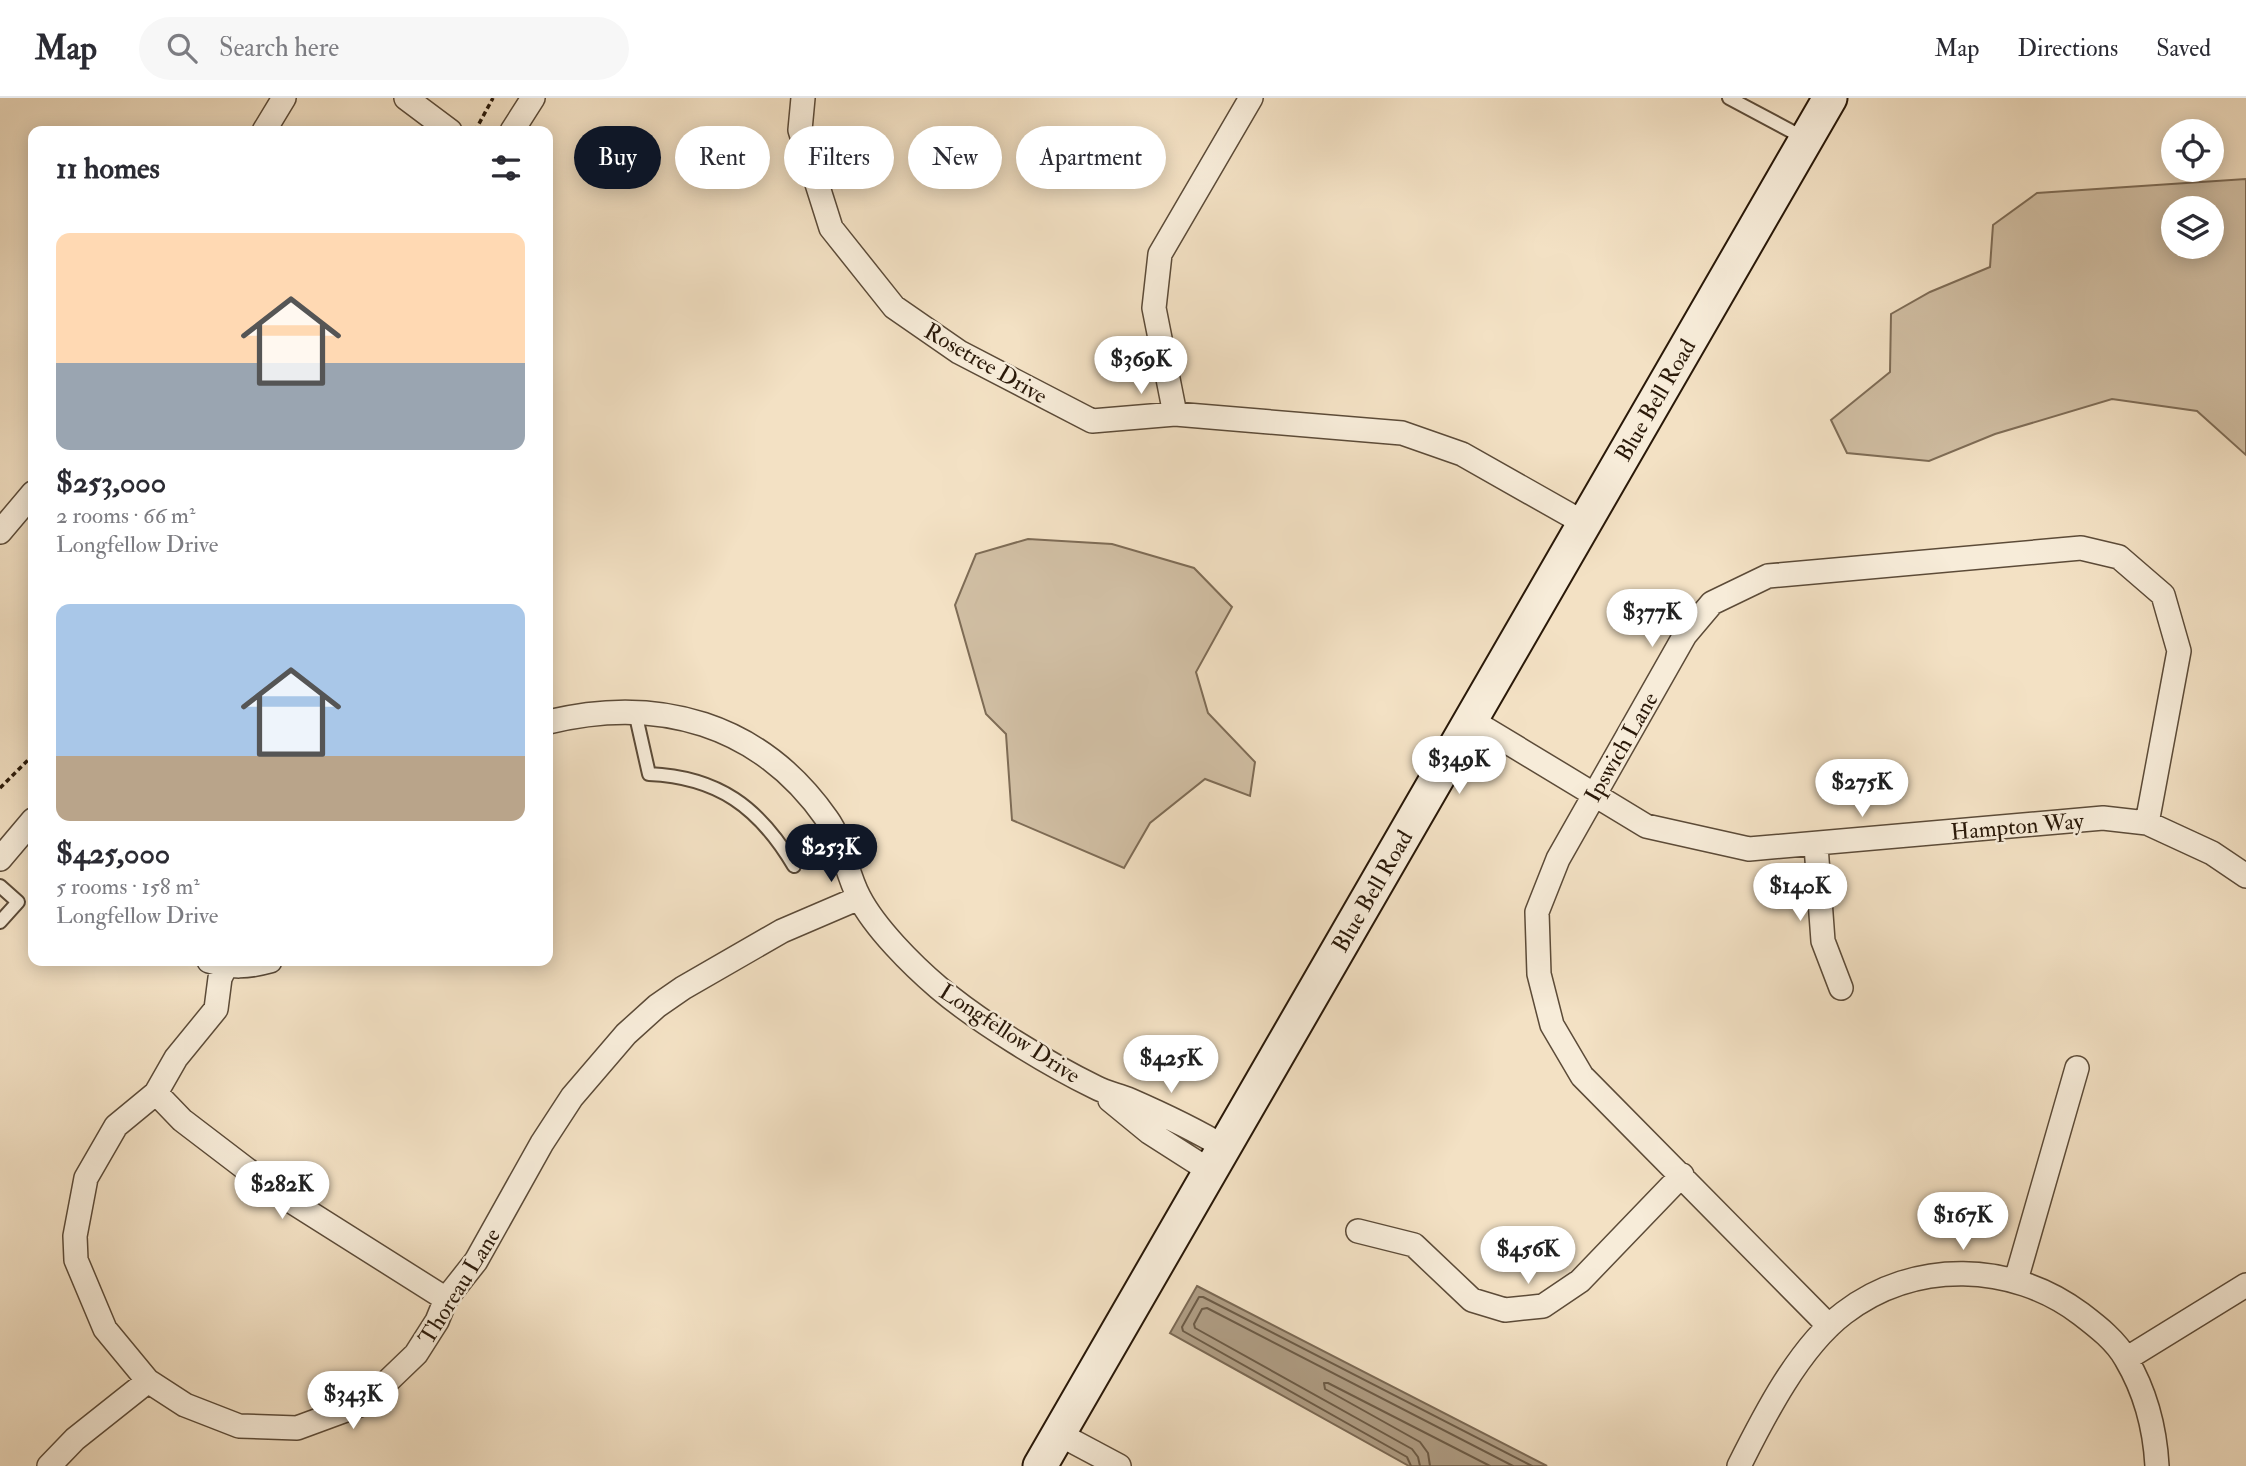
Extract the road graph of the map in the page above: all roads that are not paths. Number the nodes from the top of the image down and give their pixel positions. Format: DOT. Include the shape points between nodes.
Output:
graph roads {
  1 [pos="284,98"];
  2 [pos="406,98"];
  3 [pos="533,98"];
  4 [pos="803,98"];
  5 [pos="1251,98"];
  6 [pos="1729,98"];
  7 [pos="1830,98"];
  8 [pos="267,126"];
  9 [pos="443,126"];
  10 [pos="515,126"];
  11 [pos="1806,140"];
  12 [pos="1175,414"];
  13 [pos="28,500"];
  14 [pos="1584,523"];
  15 [pos="0,532"];
  16 [pos="635,712"];
  17 [pos="1471,720"];
  18 [pos="553,721"];
  19 [pos="1594,794"];
  20 [pos="2147,823"];
  21 [pos="28,828"];
  22 [pos="1816,846"];
  23 [pos="0,859"];
  24 [pos="794,866"];
  25 [pos="2246,876"];
  26 [pos="0,886"];
  27 [pos="859,898"];
  28 [pos="0,922"];
  29 [pos="218,966"];
  30 [pos="1841,988"];
  31 [pos="2077,1068"];
  32 [pos="156,1093"];
  33 [pos="1217,1159"];
  34 [pos="1682,1175"];
  35 [pos="1358,1231"];
  36 [pos="2016,1280"];
  37 [pos="2246,1285"];
  38 [pos="446,1299"];
  39 [pos="1829,1326"];
  40 [pos="2126,1359"];
  41 [pos="148,1381"];
  42 [pos="1059,1434"];
  43 [pos="49,1466"];
  44 [pos="1040,1466"];
  45 [pos="1119,1466"];
  46 [pos="1739,1466"];
  47 [pos="2157,1466"];
  1 -- 8 [label="street"];
  2 -- 9 [label="street"];
  3 -- 10 [label="street"];
  4 -- 12 [label="street, Rosetree Drive" via="800,130 831,228 894,307 959,352 1092,421"];
  5 -- 12 [label="street" via="1160,254 1154,308"];
  6 -- 11 [label="lane"];
  7 -- 11 [label="street, Blue Bell Road"];
  11 -- 14 [label="street, Blue Bell Road"];
  12 -- 14 [label="street, Rosetree Drive" via="1402,433 1462,454"];
  13 -- 15 [label="street"];
  14 -- 17 [label="street, Blue Bell Road"];
  16 -- 18 [label="street, Longfellow Drive"];
  16 -- 24 [label="lane" via="649,774 703,781 741,803 775,837"];
  16 -- 27 [label="street, Longfellow Drive" via="658,712 715,726 783,766 828,821"];
  17 -- 19 [label="street, Hampton Way"];
  17 -- 33 [label="street, Blue Bell Road"];
  19 -- 20 [label="street, Ipswich Lane" via="1685,635 1712,603 1727,595 1768,576 2081,548 2119,556 2164,595 2179,651"];
  19 -- 22 [label="street, Hampton Way" via="1647,827 1749,849"];
  19 -- 34 [label="street, Ipswich Lane" via="1558,859 1537,912 1539,974 1552,1025 1582,1076"];
  20 -- 22 [label="street, Hampton Way" via="2103,818"];
  20 -- 25 [label="street, Hampton Way" via="2212,853"];
  21 -- 23 [label="street"];
  22 -- 30 [label="street" via="1823,941"];
  26 -- 28 [label="lane" via="18,902"];
  27 -- 33 [label="street, Longfellow Drive" via="901,951 967,1010 1097,1089 1149,1132"];
  27 -- 38 [label="street, Thoreau Lane" via="782,931 683,988 626,1034 572,1097 541,1143 476,1261"];
  29 -- 32 [label="street, Thoreau Lane" via="216,1009 176,1058"];
  31 -- 36 [label="street"];
  32 -- 38 [label="street" via="182,1120 275,1192"];
  32 -- 41 [label="street, Thoreau Lane" via="116,1126 86,1178 75,1236 75,1260 99,1318"];
  33 -- 42 [label="street, Blue Bell Road"];
  34 -- 35 [label="street" via="1580,1281 1543,1306 1505,1310 1472,1300 1414,1245"];
  34 -- 39 [label="street, Ipswich Lane"];
  36 -- 39 [label="street" via="1971,1274 1904,1281 1863,1300"];
  36 -- 40 [label="street" via="2060,1298 2096,1325"];
  37 -- 40 [label="street"];
  38 -- 41 [label="street, Thoreau Lane" via="416,1354 365,1403 298,1428 239,1426 185,1405"];
  39 -- 46 [label="street" via="1770,1408"];
  40 -- 47 [label="street" via="2151,1419"];
  41 -- 43 [label="street" via="75,1439"];
  42 -- 44 [label="street, Blue Bell Road"];
  42 -- 45 [label="street"];
}
